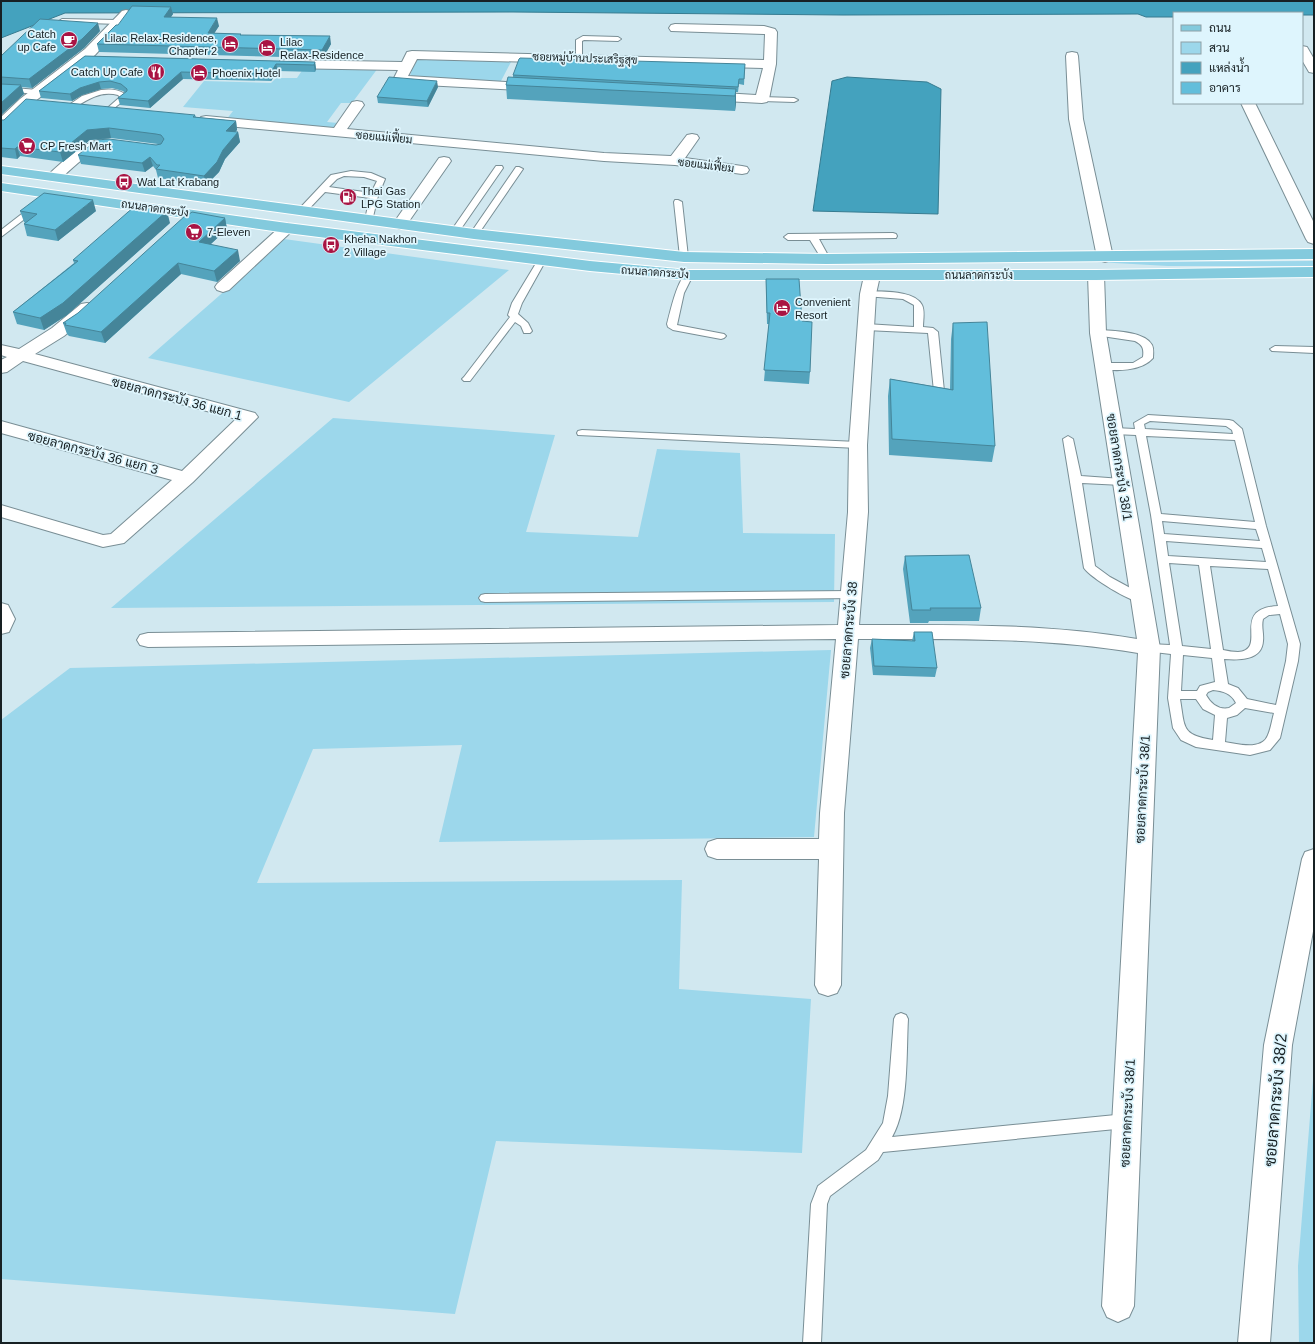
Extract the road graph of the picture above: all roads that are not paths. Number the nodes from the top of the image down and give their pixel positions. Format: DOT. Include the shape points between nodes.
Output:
graph roads {
  1 [pos="122,18"];
  2 [pos="51,21"];
  3 [pos="675,28"];
  4 [pos="618,39"];
  5 [pos="1303,52"];
  6 [pos="1072,56"];
  7 [pos="83,57"];
  8 [pos="99,58"];
  9 [pos="578,58"];
  10 [pos="272,64"];
  11 [pos="770,64"];
  12 [pos="406,66"];
  13 [pos="1314,69"];
  14 [pos="551,88"];
  15 [pos="1,89"];
  16 [pos="38,92"];
  17 [pos="691,95"];
  18 [pos="762,99"];
  19 [pos="794,100"];
  20 [pos="25,102"];
  21 [pos="1248,104"];
  22 [pos="357,105"];
  23 [pos="70,107"];
  24 [pos="108,111"];
  25 [pos="123,112"];
  26 [pos="195,119"];
  27 [pos="1,125"];
  28 [pos="338,132"];
  29 [pos="692,138"];
  30 [pos="119,144"];
  31 [pos="675,161"];
  32 [pos="444,162"];
  33 [pos="499,168"];
  34 [pos="519,169"];
  35 [pos="1,170"];
  36 [pos="742,170"];
  37 [pos="54,177"];
  38 [pos="1,187"];
  39 [pos="322,189"];
  40 [pos="53,194"];
  41 [pos="374,196"];
  42 [pos="211,198"];
  43 [pos="678,202"];
  44 [pos="302,211"];
  45 [pos="192,213"];
  46 [pos="369,219"];
  47 [pos="400,224"];
  48 [pos="177,227"];
  49 [pos="287,228"];
  50 [pos="455,231"];
  51 [pos="1,234"];
  52 [pos="474,234"];
  53 [pos="893,236"];
  54 [pos="788,237"];
  55 [pos="812,237"];
  56 [pos="1314,239"];
  57 [pos="1314,254"];
  58 [pos="684,257"];
  59 [pos="936,257"];
  60 [pos="826,259"];
  61 [pos="542,260"];
  62 [pos="1100,266"];
  63 [pos="1314,272"];
  64 [pos="689,275"];
  65 [pos="943,275"];
  66 [pos="870,285"];
  67 [pos="223,287"];
  68 [pos="97,299"];
  69 [pos="514,317"];
  70 [pos="866,328"];
  71 [pos="919,330"];
  72 [pos="527,331"];
  73 [pos="1098,333"];
  74 [pos="721,336"];
  75 [pos="1275,349"];
  76 [pos="1,350"];
  77 [pos="1314,350"];
  78 [pos="22,355"];
  79 [pos="1103,366"];
  80 [pos="1,368"];
  81 [pos="467,379"];
  82 [pos="940,401"];
  83 [pos="1,427"];
  84 [pos="1114,431"];
  85 [pos="1140,432"];
  86 [pos="582,433"];
  87 [pos="1068,439"];
  88 [pos="858,445"];
  89 [pos="186,478"];
  90 [pos="1076,479"];
  91 [pos="1122,482"];
  92 [pos="1,511"];
  93 [pos="1156,518"];
  94 [pos="1261,526"];
  95 [pos="1159,537"];
  96 [pos="1267,545"];
  97 [pos="1162,559"];
  98 [pos="1204,561"];
  99 [pos="1272,566"];
  100 [pos="851,595"];
  101 [pos="485,598"];
  102 [pos="1141,599"];
  103 [pos="1,610"];
  104 [pos="1284,610"];
  105 [pos="1,627"];
  106 [pos="848,632"];
  107 [pos="148,640"];
  108 [pos="1149,648"];
  109 [pos="1177,650"];
  110 [pos="1217,654"];
  111 [pos="1222,686"];
  112 [pos="1174,695"];
  113 [pos="1200,695"];
  114 [pos="1242,703"];
  115 [pos="1280,710"];
  116 [pos="1221,713"];
  117 [pos="1218,746"];
  118 [pos="718,849"];
  119 [pos="831,849"];
  120 [pos="1314,859"];
  121 [pos="828,985"];
  122 [pos="901,1018"];
  123 [pos="1126,1121"];
  124 [pos="879,1145"];
  125 [pos="1118,1306"];
  126 [pos="812,1343"];
  127 [pos="1254,1343"];
  1 -- 2 [label="lane"];
  1 -- 7 [label="street"];
  3 -- 11 [label="street" via="768,30 771,32"];
  4 -- 9 [label="lane" via="583,38 579,40"];
  5 -- 13 [label="street"];
  6 -- 62 [label="street, ซอยลาดกระบัง 38/1" via="1076,119"];
  7 -- 8 [label="street"];
  7 -- 16 [label="street"];
  9 -- 11 [label="street, ซอยหมู่บ้านประเสริฐสุข"];
  9 -- 12 [label="street, ซอยหมู่บ้านประเสริฐสุข" via="412,55"];
  10 -- 12 [label="street"];
  11 -- 18 [label="street"];
  12 -- 14 [label="street" via="401,78 404,80"];
  15 -- 16 [label="lane"];
  16 -- 20 [label="street"];
  17 -- 18 [label="street"];
  18 -- 19 [label="lane"];
  20 -- 23 [label="street"];
  20 -- 27 [label="street"];
  21 -- 56 [label="street"];
  22 -- 28 [label="street"];
  23 -- 24 [label="street"];
  23 -- 24 [label="lane" via="98,92 123,95 122,100"];
  24 -- 25 [label="street"];
  26 -- 28 [label="street, ซอยแม่เฟี้ยม"];
  28 -- 31 [label="street, ซอยแม่เฟี้ยม" via="604,157"];
  29 -- 31 [label="street"];
  30 -- 37 [label="street" via="96,144"];
  31 -- 36 [label="street, ซอยแม่เฟี้ยม"];
  32 -- 47 [label="street"];
  33 -- 50 [label="lane"];
  34 -- 52 [label="lane"];
  35 -- 37 [label="main road, ถนนลาดกระบัง"];
  37 -- 42 [label="main road, ถนนลาดกระบัง"];
  38 -- 40 [label="main road, ถนนลาดกระบัง"];
  39 -- 41 [label="lane"];
  39 -- 41 [label="lane" via="340,173 350,172 381,179"];
  39 -- 44 [label="lane"];
  40 -- 45 [label="main road, ถนนลาดกระบัง"];
  40 -- 51 [label="lane"];
  41 -- 46 [label="lane"];
  42 -- 44 [label="main road, ถนนลาดกระบัง"];
  42 -- 45 [label="main road"];
  43 -- 58 [label="lane"];
  44 -- 46 [label="main road, ถนนลาดกระบัง"];
  45 -- 48 [label="street"];
  45 -- 49 [label="main road, ถนนลาดกระบัง"];
  46 -- 47 [label="main road, ถนนลาดกระบัง"];
  47 -- 50 [label="main road, ถนนลาดกระบัง"];
  49 -- 61 [label="main road, ถนนลาดกระบัง"];
  49 -- 67 [label="street"];
  50 -- 52 [label="main road, ถนนลาดกระบัง"];
  52 -- 58 [label="main road, ถนนลาดกระบัง"];
  53 -- 55 [label="lane"];
  54 -- 55 [label="lane"];
  55 -- 60 [label="lane"];
  57 -- 62 [label="main road, ถนนลาดกระบัง"];
  58 -- 60 [label="main road, ถนนลาดกระบัง"];
  59 -- 60 [label="main road, ถนนลาดกระบัง"];
  59 -- 62 [label="main road, ถนนลาดกระบัง"];
  59 -- 65 [label="main road"];
  61 -- 64 [label="main road, ถนนลาดกระบัง" via="637,272"];
  61 -- 69 [label="lane" via="517,303"];
  62 -- 63 [label="main road, ถนนลาดกระบัง"];
  62 -- 65 [label="main road, ถนนลาดกระบัง"];
  62 -- 73 [label="street, ซอยลาดกระบัง 38/1"];
  64 -- 66 [label="main road, ถนนลาดกระบัง"];
  64 -- 74 [label="lane" via="680,294 673,327"];
  65 -- 66 [label="main road, ถนนลาดกระบัง"];
  66 -- 70 [label="street, ซอยลาดกระบัง 38"];
  66 -- 71 [label="lane" via="914,300 918,305"];
  68 -- 78 [label="street" via="74,320"];
  69 -- 72 [label="lane" via="525,325"];
  69 -- 81 [label="lane"];
  70 -- 71 [label="lane"];
  70 -- 88 [label="street, ซอยลาดกระบัง 38"];
  71 -- 82 [label="lane" via="933,332"];
  73 -- 79 [label="street, ซอยลาดกระบัง 38/1"];
  73 -- 79 [label="lane" via="1136,337 1143,340 1147,346 1148,358 1144,362 1124,366"];
  75 -- 77 [label="lane"];
  76 -- 78 [label="street"];
  78 -- 80 [label="street"];
  78 -- 89 [label="street, ซอยลาดกระบัง 36 แยก 1" via="249,417"];
  79 -- 84 [label="street, ซอยลาดกระบัง 38/1"];
  83 -- 89 [label="street, ซอยลาดกระบัง 36 แยก 3"];
  84 -- 85 [label="lane"];
  84 -- 91 [label="street, ซอยลาดกระบัง 38/1"];
  85 -- 93 [label="lane"];
  85 -- 94 [label="lane" via="1239,437"];
  86 -- 88 [label="lane"];
  87 -- 90 [label="lane"];
  88 -- 100 [label="street, ซอยลาดกระบัง 38" via="858,512"];
  89 -- 92 [label="street" via="117,539 103,541"];
  90 -- 91 [label="lane"];
  90 -- 102 [label="lane" via="1090,568"];
  91 -- 102 [label="street, ซอยลาดกระบัง 38/1"];
  93 -- 94 [label="lane"];
  93 -- 95 [label="lane"];
  94 -- 96 [label="lane"];
  95 -- 96 [label="lane"];
  95 -- 97 [label="lane"];
  96 -- 99 [label="lane"];
  97 -- 98 [label="lane"];
  97 -- 109 [label="lane"];
  98 -- 99 [label="lane"];
  98 -- 110 [label="lane"];
  99 -- 104 [label="lane"];
  100 -- 101 [label="lane"];
  100 -- 106 [label="street, ซอยลาดกระบัง 38"];
  102 -- 108 [label="street, ซอยลาดกระบัง 38/1"];
  103 -- 105 [label="street" via="4,616"];
  104 -- 110 [label="lane" via="1259,615 1258,643 1254,652 1238,656"];
  104 -- 115 [label="lane" via="1294,644"];
  106 -- 107 [label="street"];
  106 -- 108 [label="street" via="991,632 1056,636"];
  106 -- 119 [label="street, ซอยลาดกระบัง 38"];
  108 -- 109 [label="lane"];
  108 -- 123 [label="street, ซอยลาดกระบัง 38/1"];
  109 -- 110 [label="lane"];
  109 -- 112 [label="lane"];
  110 -- 111 [label="lane"];
  111 -- 113 [label="lane" via="1204,689"];
  111 -- 114 [label="lane" via="1232,689 1240,696"];
  112 -- 113 [label="lane"];
  112 -- 117 [label="lane" via="1179,728 1185,737"];
  113 -- 116 [label="lane" via="1203,703"];
  114 -- 115 [label="lane"];
  114 -- 116 [label="lane" via="1239,709 1232,713"];
  115 -- 117 [label="lane" via="1274,738 1266,747 1250,750"];
  116 -- 117 [label="lane"];
  118 -- 119 [label="street"];
  119 -- 121 [label="street, ซอยลาดกระบัง 38"];
  120 -- 127 [label="street, ซอยลาดกระบัง 38/2" via="1278,1045"];
  122 -- 124 [label="lane" via="896,1096 890,1125"];
  123 -- 124 [label="lane"];
  123 -- 125 [label="street, ซอยลาดกระบัง 38/1"];
  124 -- 126 [label="lane" via="856,1169 831,1184 824,1191 819,1204"];
}
